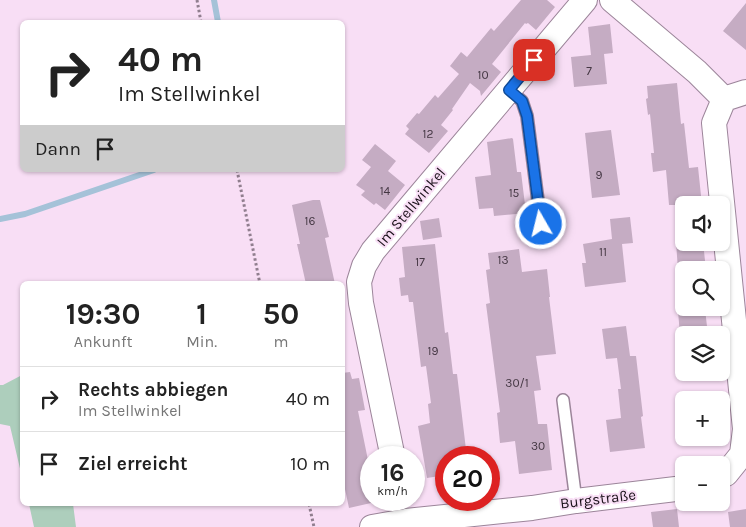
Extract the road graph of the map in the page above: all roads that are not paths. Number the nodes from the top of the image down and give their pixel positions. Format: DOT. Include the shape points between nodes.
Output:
graph roads {
  1 [pos="585,0"];
  2 [pos="612,0"];
  3 [pos="509,90"];
  4 [pos="735,95"];
  5 [pos="541,224"];
  6 [pos="563,400"];
  7 [pos="390,446"];
  8 [pos="730,469"];
  9 [pos="675,489"];
  10 [pos="576,501"];
  11 [pos="404,511"];
  12 [pos="532,518"];
  13 [pos="372,527"];
  1 -- 3 [label="street, Im Stellwinkel"];
  2 -- 4 [label="street" via="697,72"];
  3 -- 5 [label="lane" via="522,101 527,116"];
  3 -- 7 [label="street, Im Stellwinkel" via="364,266 359,282 360,303"];
  4 -- 8 [label="street" via="714,124 745,429 742,454"];
  6 -- 10 [label="lane"];
  9 -- 10 [label="street, Burgstraße"];
  10 -- 12 [label="street, Burgstraße"];
  11 -- 12 [label="street"];
  11 -- 13 [label="street"];
}
